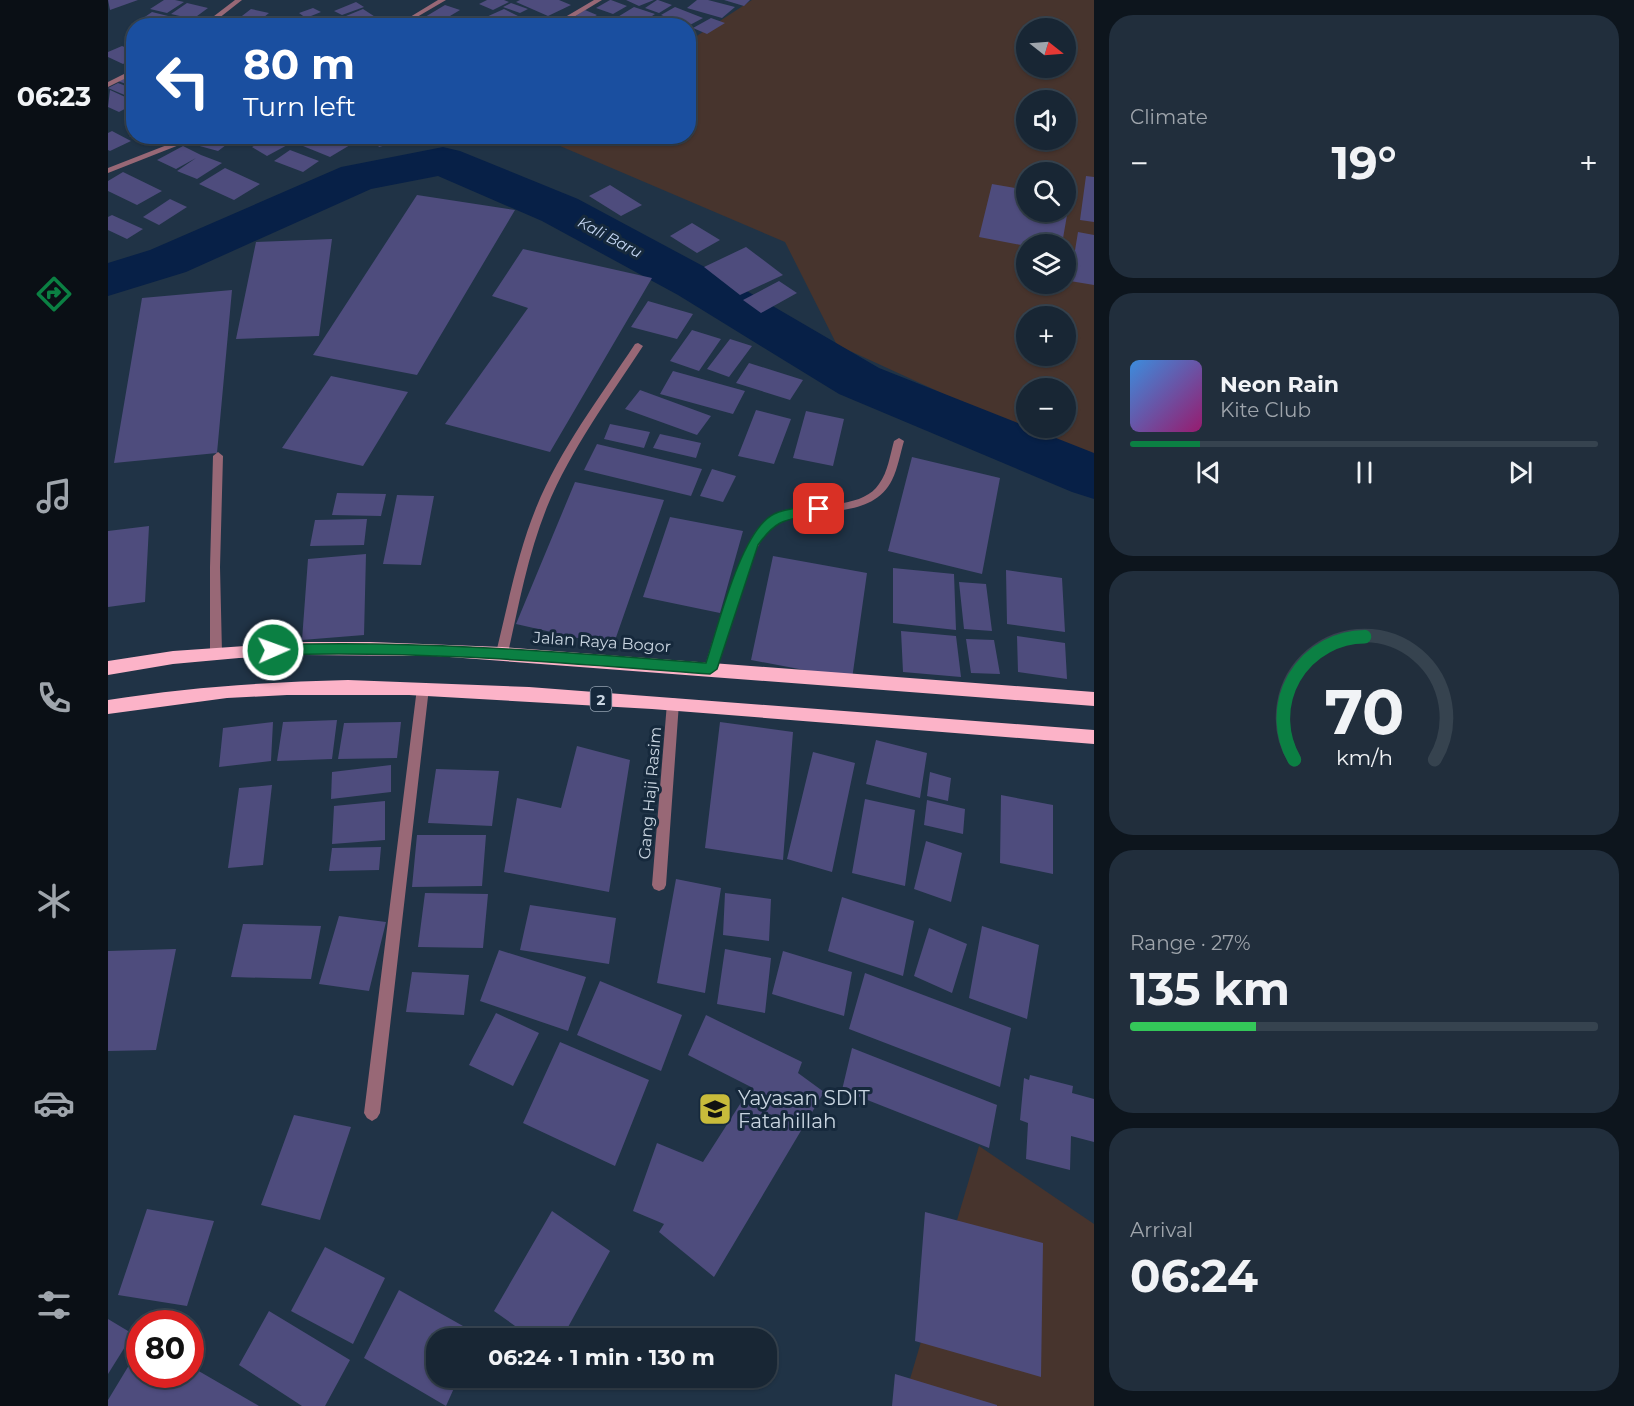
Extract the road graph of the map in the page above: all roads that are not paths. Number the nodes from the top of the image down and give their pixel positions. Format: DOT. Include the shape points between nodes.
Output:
graph roads {
  1 [pos="239,0"];
  2 [pos="443,0"];
  3 [pos="599,0"];
  4 [pos="413,17"];
  5 [pos="215,18"];
  6 [pos="403,18"];
  7 [pos="567,18"];
  8 [pos="126,75"];
  9 [pos="108,85"];
  10 [pos="177,144"];
  11 [pos="108,171"];
  12 [pos="638,346"];
  13 [pos="899,441"];
  14 [pos="218,456"];
  15 [pos="216,653"];
  16 [pos="502,653"];
  17 [pos="108,668"];
  18 [pos="710,669"];
  19 [pos="423,688"];
  20 [pos="1094,699"];
  21 [pos="674,703"];
  22 [pos="108,707"];
  23 [pos="1094,737"];
  24 [pos="659,885"];
  25 [pos="372,1113"];
  1 -- 5 [label="street"];
  2 -- 4 [label="street"];
  3 -- 7 [label="street"];
  4 -- 6 [label="street"];
  8 -- 9 [label="street"];
  10 -- 11 [label="street"];
  12 -- 16 [label="street" via="558,473 542,507"];
  13 -- 18 [label="street" via="887,479 878,493 860,501 778,517 765,526 752,544"];
  14 -- 15 [label="street"];
  15 -- 16 [label="highway, Jalan Raya Bogor" via="342,648"];
  15 -- 17 [label="highway, Jalan Raya Bogor"];
  16 -- 18 [label="highway, Jalan Raya Bogor"];
  18 -- 20 [label="highway, Jalan Raya Bogor"];
  19 -- 21 [label="highway, 2"];
  19 -- 22 [label="highway, 2" via="210,693"];
  19 -- 25 [label="street"];
  21 -- 23 [label="highway, 2"];
  21 -- 24 [label="street, Gang Haji Rasim"];
}
